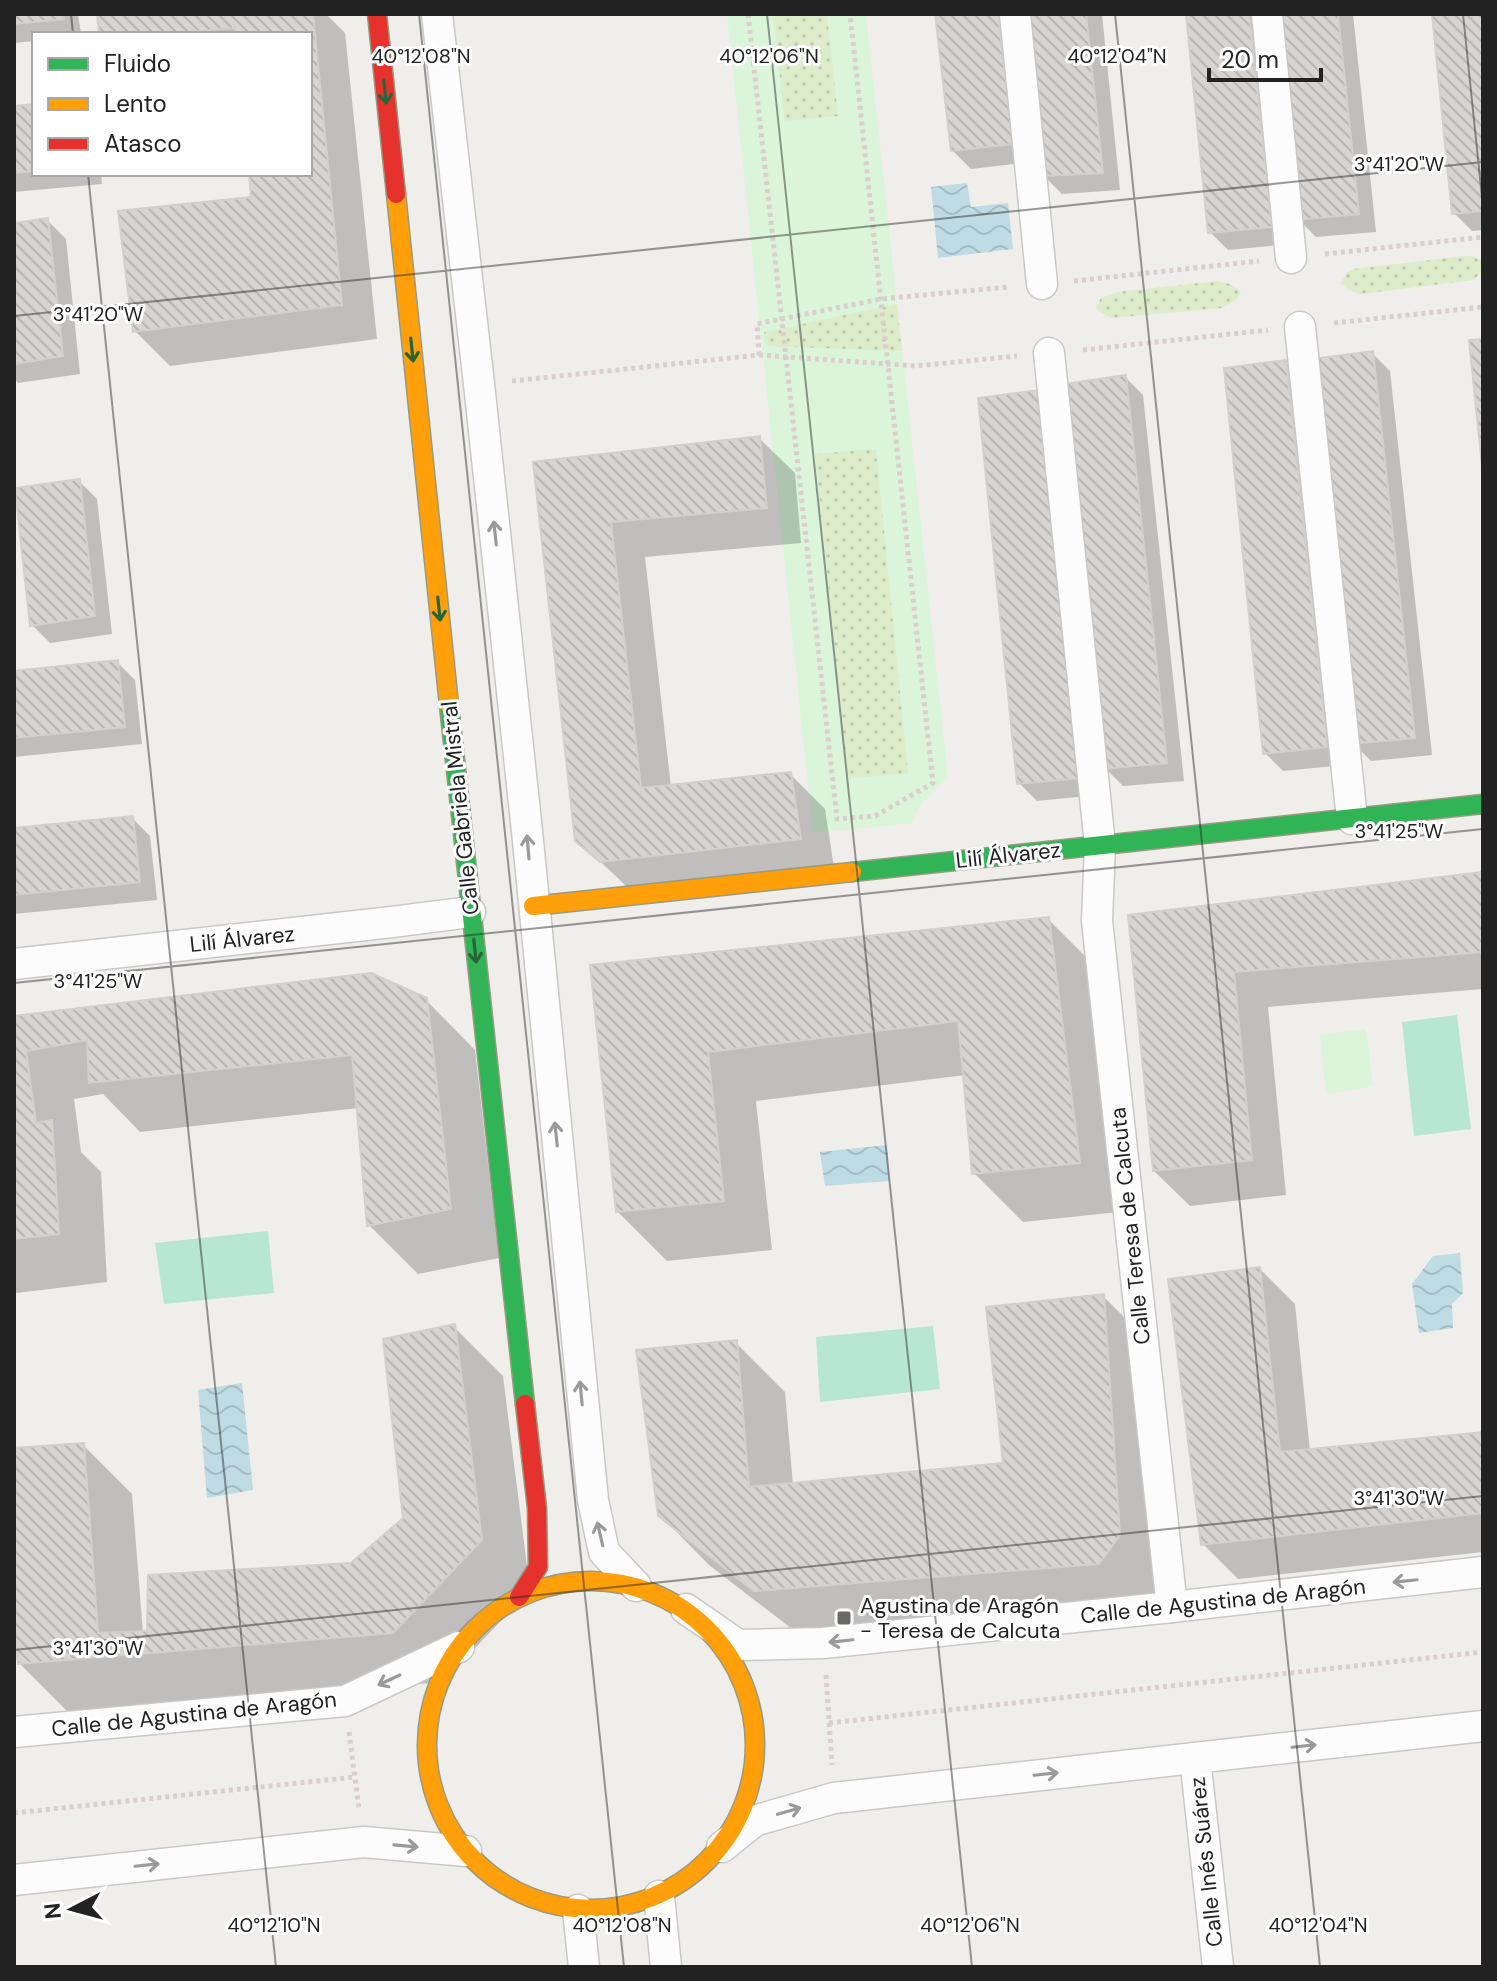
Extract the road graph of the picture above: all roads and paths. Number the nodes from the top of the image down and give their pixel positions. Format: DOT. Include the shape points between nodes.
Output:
graph roads {
  1 [pos="377,14"];
  2 [pos="437,14"];
  3 [pos="748,14"];
  4 [pos="850,14"];
  5 [pos="1015,14"];
  6 [pos="1267,14"];
  7 [pos="1483,237"];
  8 [pos="1291,258"];
  9 [pos="1042,284"];
  10 [pos="881,299"];
  11 [pos="1483,307"];
  12 [pos="782,319"];
  13 [pos="1300,327"];
  14 [pos="1049,353"];
  15 [pos="759,355"];
  16 [pos="786,357"];
  17 [pos="887,364"];
  18 [pos="479,384"];
  19 [pos="1483,804"];
  20 [pos="1352,819"];
  21 [pos="1100,845"];
  22 [pos="533,906"];
  23 [pos="470,912"];
  24 [pos="14,964"];
  25 [pos="1483,1572"];
  26 [pos="636,1586"];
  27 [pos="519,1597"];
  28 [pos="1172,1607"];
  29 [pos="686,1609"];
  30 [pos="823,1643"];
  31 [pos="459,1647"];
  32 [pos="1483,1652"];
  33 [pos="345,1701"];
  34 [pos="829,1723"];
  35 [pos="1483,1726"];
  36 [pos="14,1732"];
  37 [pos="1195,1758"];
  38 [pos="355,1777"];
  39 [pos="834,1798"];
  40 [pos="14,1813"];
  41 [pos="364,1842"];
  42 [pos="722,1847"];
  43 [pos="466,1851"];
  44 [pos="14,1880"];
  45 [pos="659,1896"];
  46 [pos="578,1910"];
  47 [pos="584,1967"];
  48 [pos="666,1967"];
  49 [pos="1218,1967"];
  1 -- 23 [label="street, Calle Gabriela Mistral, one-way"];
  2 -- 18 [label="street"];
  3 -- 12 [label="path"];
  4 -- 10 [label="path"];
  5 -- 9 [label="street"];
  6 -- 8 [label="street"];
  7 -- 8 [label="path"];
  8 -- 9 [label="path"];
  9 -- 10 [label="path"];
  10 -- 12 [label="path"];
  10 -- 17 [label="path"];
  11 -- 13 [label="path"];
  12 -- 15 [label="path" via="757,324"];
  12 -- 16 [label="path"];
  13 -- 14 [label="path"];
  13 -- 20 [label="street"];
  14 -- 17 [label="path"];
  14 -- 21 [label="street, Calle Teresa de Calcuta"];
  15 -- 16 [label="path"];
  15 -- 18 [label="path"];
  16 -- 17 [label="path"];
  16 -- 17 [label="path" via="837,819 875,816 933,783"];
  22 -- 18 [label="street, one-way"];
  19 -- 20 [label="street, Lilí Álvarez"];
  20 -- 21 [label="street, Lilí Álvarez"];
  21 -- 22 [label="street, Lilí Álvarez"];
  21 -- 28 [label="street, Calle Teresa de Calcuta" via="1097,921"];
  26 -- 22 [label="street, one-way" via="604,1552 593,1500"];
  23 -- 24 [label="street, Lilí Álvarez"];
  23 -- 27 [label="street, Calle Gabriela Mistral, one-way" via="537,1508 538,1567"];
  25 -- 28 [label="street, Calle de Agustina de Aragón, one-way"];
  26 -- 27 [label="street" via="596,1580 556,1584"];
  26 -- 29 [label="street"];
  27 -- 31 [label="street" via="486,1618"];
  28 -- 30 [label="street, Calle de Agustina de Aragón, one-way"];
  29 -- 30 [label="street, Calle de Agustina de Aragón" via="738,1645"];
  29 -- 42 [label="street" via="724,1647 748,1695 753,1721 757,1748 747,1800"];
  30 -- 34 [label="path"];
  31 -- 33 [label="street, Calle de Agustina de Aragón, one-way"];
  31 -- 43 [label="street" via="438,1685 428,1743 429,1772 442,1814"];
  32 -- 34 [label="path"];
  33 -- 36 [label="street, Calle de Agustina de Aragón"];
  33 -- 38 [label="path"];
  34 -- 39 [label="path"];
  37 -- 35 [label="street, one-way"];
  39 -- 37 [label="street, one-way"];
  37 -- 49 [label="street, Calle Inés Suárez"];
  38 -- 40 [label="path"];
  38 -- 41 [label="path"];
  42 -- 39 [label="street, one-way" via="754,1821"];
  41 -- 43 [label="street, one-way"];
  44 -- 41 [label="street, one-way"];
  42 -- 45 [label="street" via="694,1875"];
  43 -- 46 [label="street" via="510,1887 535,1900"];
  45 -- 46 [label="street" via="621,1908"];
  45 -- 48 [label="street"];
  46 -- 47 [label="street"];
}
